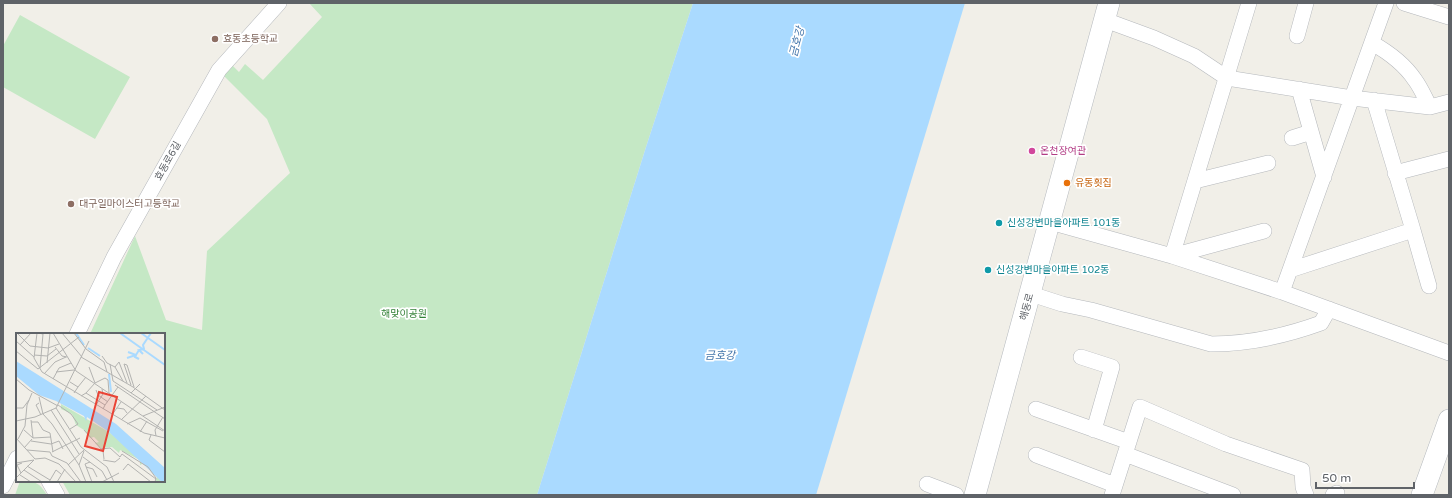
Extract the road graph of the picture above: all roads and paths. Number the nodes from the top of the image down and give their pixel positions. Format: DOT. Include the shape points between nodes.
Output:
graph roads {
  1 [pos="279,3"];
  2 [pos="1249,3"];
  3 [pos="1306,3"];
  4 [pos="1386,3"];
  5 [pos="1404,3"];
  6 [pos="1107,11"];
  7 [pos="1449,17"];
  8 [pos="1297,36"];
  9 [pos="1372,43"];
  10 [pos="1227,78"];
  11 [pos="1299,89"];
  12 [pos="1352,98"];
  13 [pos="1374,100"];
  14 [pos="1449,102"];
  15 [pos="1430,107"];
  16 [pos="1311,132"];
  17 [pos="1292,138"];
  18 [pos="1449,159"];
  19 [pos="1268,163"];
  20 [pos="1395,173"];
  21 [pos="1324,177"];
  22 [pos="1195,181"];
  23 [pos="1050,222"];
  24 [pos="1413,230"];
  25 [pos="1264,231"];
  26 [pos="1172,256"];
  27 [pos="1290,270"];
  28 [pos="1429,286"];
  29 [pos="1282,292"];
  30 [pos="1031,294"];
  31 [pos="1329,309"];
  32 [pos="77,333"];
  33 [pos="1449,353"];
  34 [pos="1081,357"];
  35 [pos="1036,409"];
  36 [pos="1449,420"];
  37 [pos="1094,430"];
  38 [pos="1127,448"];
  39 [pos="1036,455"];
  40 [pos="16,460"];
  41 [pos="50,482"];
  42 [pos="927,484"];
  43 [pos="3,486"];
  44 [pos="1113,490"];
  45 [pos="57,495"];
  46 [pos="956,495"];
  47 [pos="976,495"];
  48 [pos="1233,495"];
  49 [pos="1306,495"];
  50 [pos="1422,495"];
  1 -- 32 [label="street, 효동로6길" via="219,70 114,257"];
  2 -- 10 [label="street"];
  3 -- 8 [label="street"];
  4 -- 9 [label="street"];
  5 -- 7 [label="street"];
  6 -- 10 [label="street" via="1154,38 1194,56"];
  6 -- 23 [label="street, 해동로"];
  9 -- 12 [label="street"];
  9 -- 15 [label="street" via="1397,60 1414,79"];
  10 -- 11 [label="street"];
  10 -- 22 [label="street"];
  11 -- 12 [label="street"];
  11 -- 16 [label="street"];
  12 -- 13 [label="street"];
  12 -- 21 [label="street"];
  13 -- 15 [label="street"];
  13 -- 20 [label="street"];
  14 -- 15 [label="street"];
  16 -- 17 [label="street"];
  16 -- 21 [label="street"];
  18 -- 20 [label="street"];
  19 -- 22 [label="street"];
  20 -- 24 [label="street"];
  21 -- 27 [label="street"];
  22 -- 26 [label="street"];
  23 -- 26 [label="street"];
  23 -- 30 [label="street, 해동로"];
  24 -- 27 [label="street"];
  24 -- 28 [label="street"];
  25 -- 26 [label="street"];
  26 -- 29 [label="street"];
  27 -- 29 [label="street"];
  29 -- 31 [label="street"];
  30 -- 31 [label="street" via="1211,344 1260,340 1297,332 1321,323"];
  30 -- 47 [label="street, 해동로"];
  31 -- 33 [label="street"];
  34 -- 37 [label="street" via="1112,367"];
  35 -- 37 [label="street"];
  36 -- 50 [label="street"];
  37 -- 38 [label="street"];
  38 -- 44 [label="street"];
  38 -- 48 [label="street"];
  38 -- 49 [label="street" via="1140,408 1226,444 1302,470"];
  39 -- 44 [label="street"];
  40 -- 43 [label="street"];
  41 -- 45 [label="street"];
  42 -- 46 [label="street"];
}
